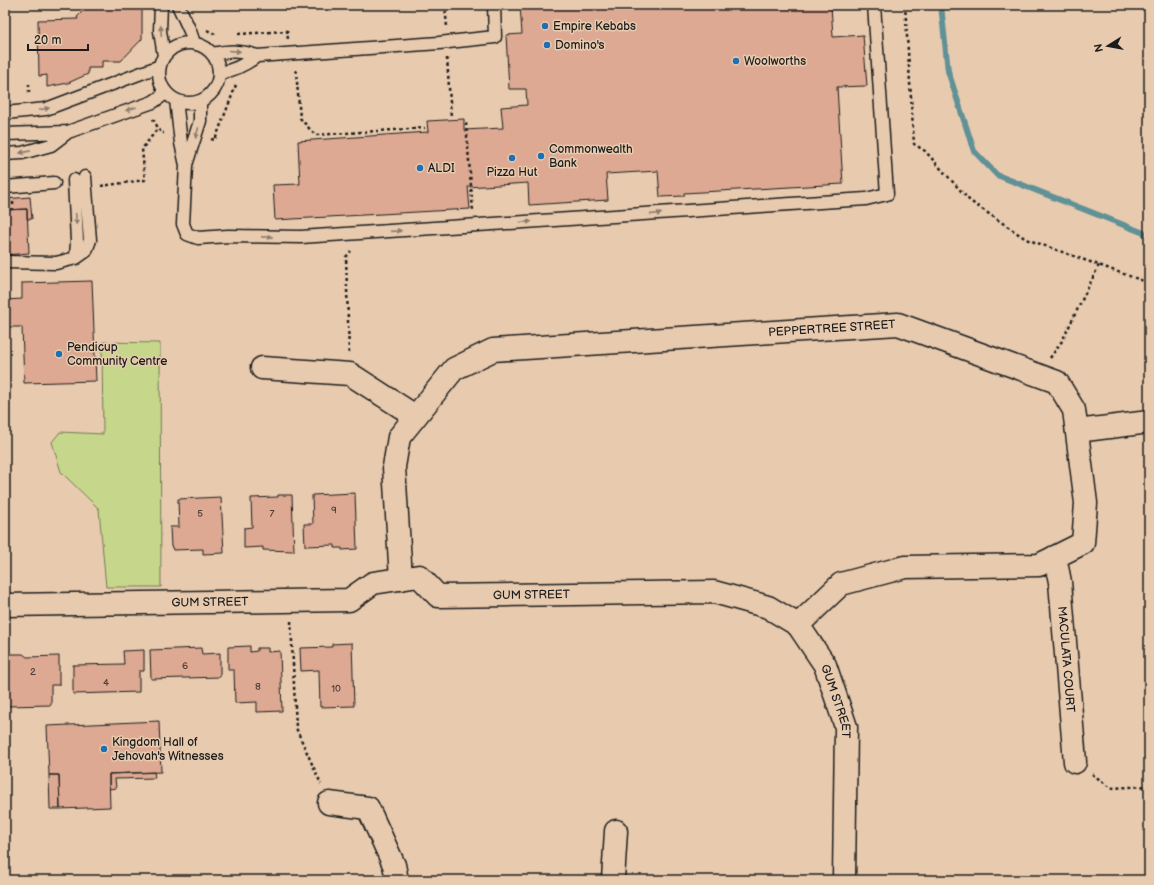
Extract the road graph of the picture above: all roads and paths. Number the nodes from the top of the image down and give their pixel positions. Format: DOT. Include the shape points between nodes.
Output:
graph roads {
  1 [pos="161,5"];
  2 [pos="178,5"];
  3 [pos="445,5"];
  4 [pos="494,5"];
  5 [pos="874,5"];
  6 [pos="905,5"];
  7 [pos="205,29"];
  8 [pos="237,34"];
  9 [pos="223,35"];
  10 [pos="194,43"];
  11 [pos="447,43"];
  12 [pos="289,53"];
  13 [pos="212,54"];
  14 [pos="257,56"];
  15 [pos="162,61"];
  16 [pos="219,73"];
  17 [pos="237,81"];
  18 [pos="171,96"];
  19 [pos="200,101"];
  20 [pos="5,113"];
  21 [pos="150,115"];
  22 [pos="451,117"];
  23 [pos="425,128"];
  24 [pos="68,132"];
  25 [pos="5,134"];
  26 [pos="180,135"];
  27 [pos="196,137"];
  28 [pos="5,154"];
  29 [pos="186,165"];
  30 [pos="80,179"];
  31 [pos="54,183"];
  32 [pos="5,187"];
  33 [pos="13,199"];
  34 [pos="13,210"];
  35 [pos="5,262"];
  36 [pos="1100,265"];
  37 [pos="1149,283"];
  38 [pos="262,368"];
  39 [pos="1037,375"];
  40 [pos="415,416"];
  41 [pos="1149,422"];
  42 [pos="1077,431"];
  43 [pos="1055,557"];
  44 [pos="401,579"];
  45 [pos="290,601"];
  46 [pos="5,605"];
  47 [pos="798,625"];
  48 [pos="1075,762"];
  49 [pos="1149,786"];
  50 [pos="330,803"];
  51 [pos="616,831"];
  52 [pos="397,880"];
  53 [pos="613,880"];
  54 [pos="844,880"];
  15 -- 1 [label="lane, one-way"];
  2 -- 10 [label="lane"];
  3 -- 11 [label="path"];
  4 -- 11 [label="lane" via="495,37"];
  29 -- 5 [label="lane, one-way" via="183,224 187,234 198,238 301,237 866,200 887,194"];
  6 -- 36 [label="path" via="914,144 925,151 970,201 1026,239"];
  7 -- 9 [label="path" via="215,36"];
  8 -- 12 [label="path" via="287,31"];
  10 -- 13 [label="lane"];
  10 -- 15 [label="lane" via="178,45"];
  11 -- 12 [label="lane"];
  11 -- 22 [label="path"];
  12 -- 14 [label="lane"];
  12 -- 23 [label="path" via="290,68 296,67 300,118 315,135"];
  13 -- 14 [label="lane, one-way" via="228,51 246,52"];
  13 -- 16 [label="lane"];
  14 -- 16 [label="lane" via="230,72"];
  15 -- 18 [label="lane" via="159,75 161,85"];
  20 -- 15 [label="lane, one-way" via="46,109"];
  16 -- 19 [label="lane" via="213,90"];
  17 -- 27 [label="path" via="215,140"];
  18 -- 19 [label="lane" via="184,103"];
  18 -- 24 [label="lane, one-way"];
  18 -- 26 [label="lane"];
  19 -- 27 [label="lane, one-way" via="200,121"];
  21 -- 26 [label="path" via="161,133"];
  24 -- 25 [label="lane"];
  24 -- 28 [label="lane, one-way" via="51,145 22,153"];
  26 -- 29 [label="lane"];
  27 -- 29 [label="lane"];
  30 -- 35 [label="lane, one-way" via="76,258 56,263"];
  31 -- 32 [label="lane"];
  33 -- 34 [label="path"];
  36 -- 37 [label="path"];
  36 -- 39 [label="path" via="1062,341"];
  38 -- 40 [label="street" via="350,374"];
  39 -- 40 [label="street, PEPPERTREE STREET" via="898,324 493,350 454,369"];
  39 -- 42 [label="street, PEPPERTREE STREET" via="1057,382 1074,410"];
  40 -- 44 [label="street, PEPPERTREE STREET" via="399,436 394,467"];
  41 -- 42 [label="street"];
  42 -- 43 [label="street, PEPPERTREE STREET" via="1086,502 1083,542"];
  43 -- 47 [label="street, PEPPERTREE STREET" via="1039,565 904,567 841,584"];
  43 -- 48 [label="street, MACULATA COURT" via="1060,582"];
  44 -- 45 [label="street, GUM STREET" via="373,583 349,600"];
  44 -- 47 [label="street, GUM STREET" via="419,576 438,596 714,592 768,607"];
  45 -- 46 [label="street, GUM STREET"];
  45 -- 50 [label="path" via="296,728"];
  47 -- 54 [label="street, GUM STREET" via="826,665 846,727"];
  48 -- 49 [label="path" via="1111,788"];
  50 -- 52 [label="street" via="368,808 394,865"];
  51 -- 53 [label="street"];
}
